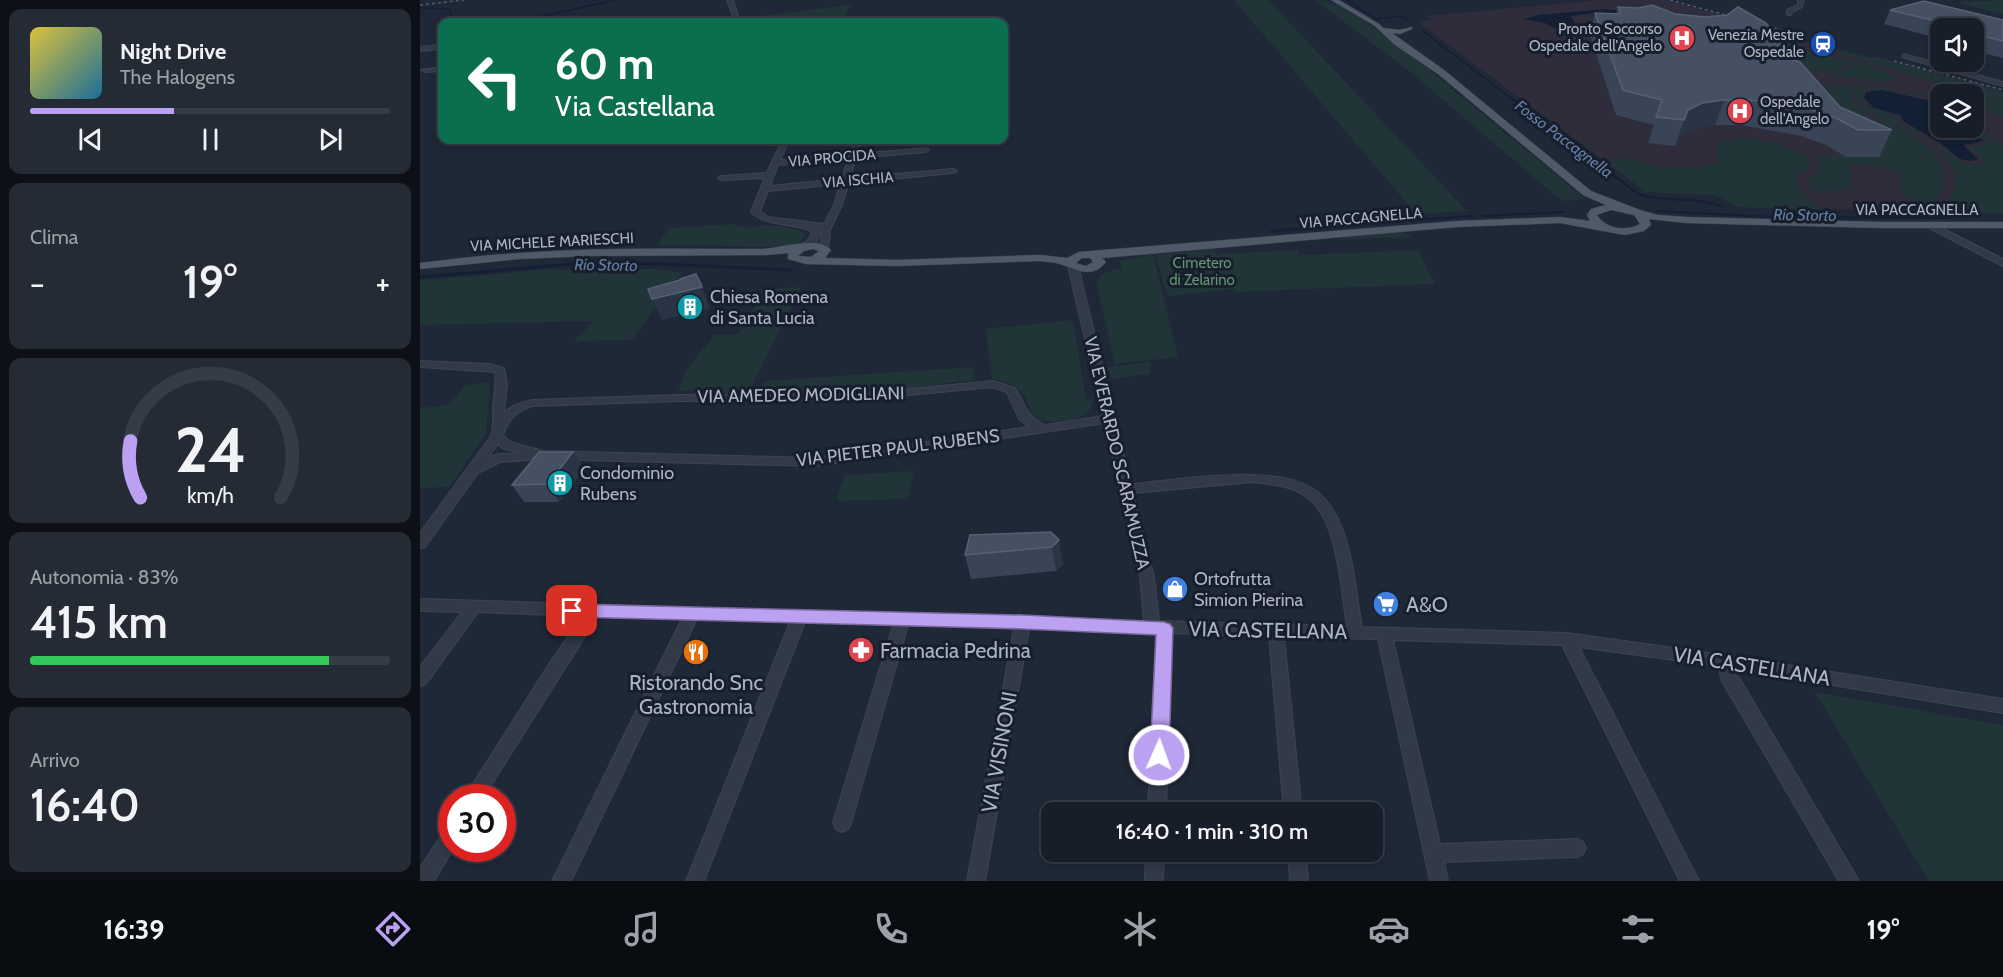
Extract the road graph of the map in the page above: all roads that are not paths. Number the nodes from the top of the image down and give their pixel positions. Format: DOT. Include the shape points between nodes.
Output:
graph roads {
  1 [pos="730,0"];
  2 [pos="1334,0"];
  3 [pos="1801,0"];
  4 [pos="1789,14"];
  5 [pos="737,18"];
  6 [pos="1362,18"];
  7 [pos="1392,31"];
  8 [pos="438,47"];
  9 [pos="420,49"];
  10 [pos="1904,56"];
  11 [pos="438,69"];
  12 [pos="424,70"];
  13 [pos="2003,84"];
  14 [pos="783,144"];
  15 [pos="857,144"];
  16 [pos="925,150"];
  17 [pos="852,157"];
  18 [pos="774,163"];
  19 [pos="953,171"];
  20 [pos="769,175"];
  21 [pos="722,178"];
  22 [pos="844,181"];
  23 [pos="763,189"];
  24 [pos="1587,193"];
  25 [pos="1621,208"];
  26 [pos="1594,212"];
  27 [pos="1635,212"];
  28 [pos="1560,220"];
  29 [pos="1687,220"];
  30 [pos="789,222"];
  31 [pos="1930,225"];
  32 [pos="2003,225"];
  33 [pos="1602,226"];
  34 [pos="1645,227"];
  35 [pos="825,231"];
  36 [pos="825,249"];
  37 [pos="798,251"];
  38 [pos="1079,255"];
  39 [pos="1040,258"];
  40 [pos="808,261"];
  41 [pos="873,263"];
  42 [pos="1094,263"];
  43 [pos="2003,263"];
  44 [pos="1071,265"];
  45 [pos="420,266"];
  46 [pos="1077,279"];
  47 [pos="420,364"];
  48 [pos="502,396"];
  49 [pos="595,400"];
  50 [pos="1023,418"];
  51 [pos="1108,419"];
  52 [pos="500,423"];
  53 [pos="1047,429"];
  54 [pos="982,437"];
  55 [pos="499,439"];
  56 [pos="543,454"];
  57 [pos="473,472"];
  58 [pos="1125,489"];
  59 [pos="420,543"];
  60 [pos="420,605"];
  61 [pos="473,608"];
  62 [pos="593,611"];
  63 [pos="692,614"];
  64 [pos="800,616"];
  65 [pos="903,620"];
  66 [pos="1023,622"];
  67 [pos="1158,628"];
  68 [pos="1276,629"];
  69 [pos="1356,632"];
  70 [pos="1384,633"];
  71 [pos="1567,639"];
  72 [pos="1724,661"];
  73 [pos="420,679"];
  74 [pos="2003,706"];
  75 [pos="482,784"];
  76 [pos="1157,802"];
  77 [pos="1292,802"];
  78 [pos="842,823"];
  79 [pos="1577,848"];
  80 [pos="1433,853"];
  81 [pos="438,857"];
  82 [pos="1155,862"];
  83 [pos="1298,862"];
  84 [pos="423,881"];
  85 [pos="561,881"];
  86 [pos="695,881"];
  87 [pos="976,881"];
  88 [pos="1154,881"];
  89 [pos="1299,881"];
  90 [pos="1439,881"];
  91 [pos="1690,881"];
  92 [pos="1850,881"];
  1 -- 5 [label="street"];
  2 -- 6 [label="main road"];
  3 -- 4 [label="street" via="1800,6"];
  6 -- 7 [label="main road"];
  6 -- 7 [label="main road"];
  7 -- 7 [label="main road" via="1410,28 1397,23"];
  7 -- 24 [label="main road"];
  8 -- 9 [label="street"];
  10 -- 13 [label="street"];
  11 -- 12 [label="street"];
  14 -- 18 [label="street"];
  15 -- 17 [label="street"];
  16 -- 17 [label="street, VIA PROCIDA"];
  17 -- 18 [label="street, VIA PROCIDA"];
  17 -- 22 [label="street"];
  18 -- 20 [label="street"];
  19 -- 22 [label="street, VIA ISCHIA"];
  20 -- 21 [label="street"];
  20 -- 23 [label="street"];
  22 -- 23 [label="street, VIA ISCHIA"];
  22 -- 35 [label="street"];
  23 -- 30 [label="street" via="755,209 757,215"];
  24 -- 25 [label="main road"];
  24 -- 26 [label="main road"];
  25 -- 26 [label="main road, VIA PACCAGNELLA"];
  25 -- 27 [label="main road, VIA PACCAGNELLA"];
  26 -- 28 [label="main road, VIA PACCAGNELLA"];
  26 -- 33 [label="main road" via="1593,219"];
  27 -- 29 [label="main road, VIA PACCAGNELLA"];
  27 -- 34 [label="main road" via="1645,218"];
  28 -- 33 [label="main road, VIA PACCAGNELLA"];
  28 -- 42 [label="main road, VIA PACCAGNELLA" via="1457,224 1165,249"];
  29 -- 31 [label="main road, VIA PACCAGNELLA"];
  29 -- 34 [label="main road, VIA PACCAGNELLA"];
  30 -- 35 [label="street" via="820,225"];
  30 -- 37 [label="street" via="809,226 816,232 814,240"];
  31 -- 32 [label="main road, VIA PACCAGNELLA"];
  31 -- 43 [label="street"];
  33 -- 34 [label="main road, VIA PACCAGNELLA" via="1627,231"];
  35 -- 36 [label="street"];
  36 -- 37 [label="main road" via="813,246"];
  36 -- 40 [label="main road" via="822,255"];
  36 -- 41 [label="main road"];
  37 -- 40 [label="main road"];
  37 -- 45 [label="main road, VIA MICHELE MARIESCHI" via="550,254"];
  38 -- 39 [label="main road"];
  38 -- 42 [label="main road"];
  38 -- 44 [label="main road"];
  39 -- 41 [label="main road"];
  39 -- 44 [label="main road"];
  40 -- 41 [label="main road"];
  42 -- 44 [label="main road" via="1079,269"];
  42 -- 46 [label="street"];
  44 -- 46 [label="street, VIA EVERARDO SCARAMUZZA"];
  46 -- 51 [label="street, VIA EVERARDO SCARAMUZZA"];
  47 -- 48 [label="street" via="495,368 501,373"];
  48 -- 49 [label="street, VIA AMEDEO MODIGLIANI"];
  48 -- 52 [label="street" via="498,402"];
  49 -- 50 [label="street, VIA AMEDEO MODIGLIANI" via="857,397 993,384 1011,390"];
  49 -- 52 [label="street, VIA AMEDEO MODIGLIANI" via="522,405"];
  50 -- 53 [label="street"];
  50 -- 54 [label="street" via="1014,430"];
  51 -- 53 [label="street, VIA PIETER PAUL RUBENS"];
  51 -- 58 [label="street, VIA EVERARDO SCARAMUZZA"];
  52 -- 55 [label="street"];
  53 -- 54 [label="street, VIA PIETER PAUL RUBENS"];
  54 -- 56 [label="street, VIA PIETER PAUL RUBENS" via="816,462"];
  55 -- 56 [label="street, VIA PIETER PAUL RUBENS" via="517,449"];
  55 -- 57 [label="street"];
  56 -- 57 [label="street, VIA PIETER PAUL RUBENS" via="498,459"];
  57 -- 59 [label="street"];
  58 -- 67 [label="street, VIA EVERARDO SCARAMUZZA"];
  58 -- 69 [label="street" via="1269,478 1299,486 1323,503 1336,526"];
  60 -- 61 [label="street, VIA CASTELLANA"];
  61 -- 62 [label="street, VIA CASTELLANA"];
  61 -- 73 [label="street"];
  62 -- 63 [label="street, VIA CASTELLANA"];
  62 -- 75 [label="street"];
  63 -- 64 [label="street, VIA CASTELLANA"];
  63 -- 85 [label="street"];
  64 -- 65 [label="street, VIA CASTELLANA"];
  64 -- 86 [label="street"];
  65 -- 66 [label="street, VIA CASTELLANA"];
  65 -- 78 [label="street"];
  66 -- 67 [label="street, VIA CASTELLANA"];
  66 -- 87 [label="street, VIA VISINONI"];
  67 -- 68 [label="street, VIA CASTELLANA"];
  67 -- 76 [label="street, VIA EVERARDO SCARAMUZZA"];
  68 -- 69 [label="street, VIA CASTELLANA"];
  68 -- 77 [label="street"];
  69 -- 70 [label="street, VIA CASTELLANA"];
  70 -- 71 [label="street, VIA CASTELLANA"];
  70 -- 80 [label="street"];
  71 -- 72 [label="street, VIA CASTELLANA"];
  71 -- 91 [label="street"];
  72 -- 74 [label="street, VIA CASTELLANA"];
  72 -- 92 [label="street" via="1728,676"];
  79 -- 80 [label="street"];
  80 -- 90 [label="street"];
  81 -- 84 [label="street"];
  82 -- 88 [label="street"];
  83 -- 89 [label="street"];
}
